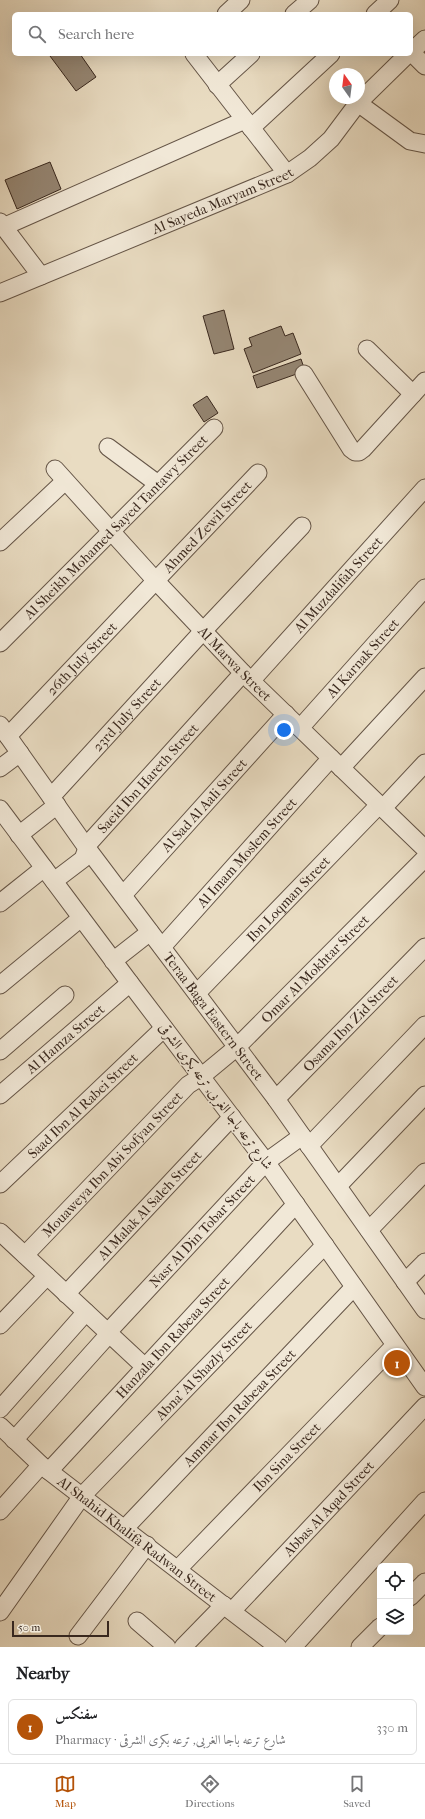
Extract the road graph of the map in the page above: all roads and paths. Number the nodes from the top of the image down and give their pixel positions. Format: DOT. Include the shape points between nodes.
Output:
graph roads {
  1 [pos="241,0"];
  2 [pos="310,0"];
  3 [pos="390,0"];
  4 [pos="228,12"];
  5 [pos="296,12"];
  6 [pos="376,12"];
  7 [pos="425,39"];
  8 [pos="413,50"];
  9 [pos="413,54"];
  10 [pos="195,56"];
  11 [pos="249,56"];
  12 [pos="329,56"];
  13 [pos="406,56"];
  14 [pos="425,66"];
  15 [pos="217,85"];
  16 [pos="365,96"];
  17 [pos="357,104"];
  18 [pos="359,104"];
  19 [pos="248,124"];
  20 [pos="425,144"];
  21 [pos="287,174"];
  22 [pos="2,224"];
  23 [pos="41,276"];
  24 [pos="0,293"];
  25 [pos="367,349"];
  26 [pos="304,374"];
  27 [pos="425,381"];
  28 [pos="413,394"];
  29 [pos="214,428"];
  30 [pos="108,447"];
  31 [pos="258,473"];
  32 [pos="158,484"];
  33 [pos="422,498"];
  34 [pos="302,526"];
  35 [pos="111,532"];
  36 [pos="0,542"];
  37 [pos="156,581"];
  38 [pos="425,588"];
  39 [pos="203,631"];
  40 [pos="0,643"];
  41 [pos="247,677"];
  42 [pos="425,677"];
  43 [pos="286,714"];
  44 [pos="300,728"];
  45 [pos="4,730"];
  46 [pos="20,753"];
  47 [pos="336,763"];
  48 [pos="425,763"];
  49 [pos="0,768"];
  50 [pos="54,801"];
  51 [pos="381,806"];
  52 [pos="0,808"];
  53 [pos="19,834"];
  54 [pos="87,848"];
  55 [pos="424,850"];
  56 [pos="49,875"];
  57 [pos="123,895"];
  58 [pos="0,903"];
  59 [pos="81,918"];
  60 [pos="150,932"];
  61 [pos="162,947"];
  62 [pos="425,947"];
  63 [pos="113,961"];
  64 [pos="130,983"];
  65 [pos="0,985"];
  66 [pos="197,994"];
  67 [pos="65,995"];
  68 [pos="425,1025"];
  69 [pos="164,1028"];
  70 [pos="237,1047"];
  71 [pos="0,1051"];
  72 [pos="202,1076"];
  73 [pos="0,1095"];
  74 [pos="425,1096"];
  75 [pos="276,1099"];
  76 [pos="232,1116"];
  77 [pos="305,1141"];
  78 [pos="266,1162"];
  79 [pos="425,1172"];
  80 [pos="0,1184"];
  81 [pos="338,1186"];
  82 [pos="296,1204"];
  83 [pos="369,1230"];
  84 [pos="1,1236"];
  85 [pos="325,1245"];
  86 [pos="25,1255"];
  87 [pos="425,1262"];
  88 [pos="47,1276"];
  89 [pos="405,1282"];
  90 [pos="354,1287"];
  91 [pos="66,1294"];
  92 [pos="425,1310"];
  93 [pos="86,1312"];
  94 [pos="0,1325"];
  95 [pos="109,1333"];
  96 [pos="395,1345"];
  97 [pos="145,1367"];
  98 [pos="425,1386"];
  99 [pos="425,1406"];
  100 [pos="0,1409"];
  101 [pos="0,1426"];
  102 [pos="14,1440"];
  103 [pos="45,1468"];
  104 [pos="82,1496"];
  105 [pos="425,1500"];
  106 [pos="0,1511"];
  107 [pos="125,1528"];
  108 [pos="148,1545"];
  109 [pos="178,1569"];
  110 [pos="425,1582"];
  111 [pos="413,1594"];
  112 [pos="228,1608"];
  113 [pos="0,1612"];
  114 [pos="137,1621"];
  115 [pos="377,1630"];
  116 [pos="78,1636"];
  117 [pos="167,1647"];
  118 [pos="183,1647"];
  119 [pos="278,1647"];
  120 [pos="293,1647"];
  121 [pos="360,1647"];
  1 -- 4 [label="street"];
  2 -- 5 [label="street"];
  3 -- 6 [label="street"];
  7 -- 8 [label="street"];
  9 -- 14 [label="street"];
  10 -- 15 [label="street"];
  11 -- 15 [label="street"];
  12 -- 19 [label="street"];
  13 -- 16 [label="street, Al Sayeda Maryam Street"];
  15 -- 19 [label="street"];
  17 -- 21 [label="street, Al Sayeda Maryam Street" via="331,138 310,158"];
  18 -- 20 [label="street" via="410,141"];
  19 -- 21 [label="street"];
  19 -- 22 [label="street"];
  21 -- 23 [label="street, Al Sayeda Maryam Street"];
  22 -- 23 [label="street"];
  23 -- 24 [label="street, Al Sayeda Maryam Street"];
  25 -- 28 [label="street"];
  26 -- 28 [label="street" via="355,452 363,449"];
  27 -- 28 [label="street"];
  29 -- 32 [label="street, Al Sheikh Mohamed Sayed Tantawy Street"];
  30 -- 32 [label="street"];
  31 -- 37 [label="street, Ahmed Zewil Street"];
  32 -- 35 [label="street, Al Sheikh Mohamed Sayed Tantawy Street"];
  33 -- 41 [label="street, Al Muzdalifah Street"];
  34 -- 39 [label="street, 23rd July Street"];
  35 -- 36 [label="street, Al Marwa Street" via="60,475"];
  35 -- 37 [label="street, Al Marwa Street"];
  35 -- 40 [label="street, Al Sheikh Mohamed Sayed Tantawy Street"];
  37 -- 39 [label="street, Al Marwa Street"];
  37 -- 45 [label="street, 26th July Street"];
  38 -- 44 [label="street, Al Karnak Street"];
  39 -- 41 [label="street, Al Marwa Street"];
  39 -- 50 [label="street, 23rd July Street"];
  41 -- 43 [label="street, Al Marwa Street"];
  41 -- 54 [label="street, Saeid Ibn Hareth Street"];
  42 -- 47 [label="street, Al Imam Moslem Street"];
  43 -- 44 [label="street, Al Marwa Street"];
  43 -- 57 [label="street, Al Sad Al Aali Street"];
  44 -- 47 [label="street, Al Marwa Street"];
  45 -- 46 [label="street, Teraa Baga Eastern Street"];
  46 -- 49 [label="street"];
  46 -- 50 [label="street, Teraa Baga Eastern Street"];
  47 -- 51 [label="street, Al Marwa Street"];
  47 -- 61 [label="street, Al Imam Moslem Street"];
  48 -- 51 [label="street, Ibn Loqman Street"];
  50 -- 53 [label="street, 23rd July Street"];
  50 -- 54 [label="street, Teraa Baga Eastern Street"];
  51 -- 55 [label="street, Al Marwa Street"];
  51 -- 66 [label="street, Ibn Loqman Street"];
  52 -- 53 [label="street, شارع ترعه باجا الغربى, ترعه بكرى الشرقى"];
  53 -- 56 [label="street, شارع ترعه باجا الغربى, ترعه بكرى الشرقى"];
  54 -- 56 [label="street, Saeid Ibn Hareth Street" via="84,858"];
  54 -- 57 [label="street, Teraa Baga Eastern Street"];
  55 -- 70 [label="street, Omar Al Mokhtar Street"];
  56 -- 58 [label="street, Saeid Ibn Hareth Street"];
  56 -- 59 [label="street, شارع ترعه باجا الغربى, ترعه بكرى الشرقى"];
  57 -- 60 [label="street, Teraa Baga Eastern Street"];
  59 -- 63 [label="street, شارع ترعه باجا الغربى, ترعه بكرى الشرقى"];
  59 -- 65 [label="street"];
  60 -- 61 [label="street, Teraa Baga Eastern Street"];
  60 -- 63 [label="street"];
  61 -- 66 [label="street, Teraa Baga Eastern Street"];
  62 -- 75 [label="street, Osama Ibn Zid Street"];
  63 -- 64 [label="street, شارع ترعه باجا الغربى, ترعه بكرى الشرقى"];
  64 -- 69 [label="street, شارع ترعه باجا الغربى, ترعه بكرى الشرقى"];
  64 -- 73 [label="street, Al Hamza Street"];
  66 -- 70 [label="street, Teraa Baga Eastern Street"];
  67 -- 71 [label="street"];
  68 -- 77 [label="street, Nasr Al Din Tobar Street"];
  69 -- 72 [label="street, شارع ترعه باجا الغربى, ترعه بكرى الشرقى"];
  69 -- 80 [label="street, Saad Ibn Al Rabei Street"];
  70 -- 72 [label="street, Omar Al Mokhtar Street"];
  70 -- 75 [label="street, Teraa Baga Eastern Street"];
  72 -- 76 [label="street, شارع ترعه باجا الغربى, ترعه بكرى الشرقى"];
  72 -- 86 [label="street, Mouaweya Ibn Abi Sofyan Street" via="188,1084"];
  74 -- 81 [label="street"];
  75 -- 77 [label="street, Teraa Baga Eastern Street"];
  76 -- 78 [label="street, شارع ترعه باجا الغربى, ترعه بكرى الشرقى"];
  76 -- 91 [label="street, Al Malak Al Saleh Street"];
  77 -- 78 [label="street, Nasr Al Din Tobar Street"];
  77 -- 81 [label="street, Teraa Baga Eastern Street"];
  78 -- 82 [label="street, شارع ترعه باجا الغربى, ترعه بكرى الشرقى"];
  78 -- 95 [label="street, Nasr Al Din Tobar Street"];
  79 -- 83 [label="street"];
  81 -- 83 [label="street, Teraa Baga Eastern Street"];
  82 -- 85 [label="street, شارع ترعه باجا الغربى, ترعه بكرى الشرقى"];
  82 -- 97 [label="street, Hanzala Ibn Rabeaa Street"];
  83 -- 89 [label="street, Teraa Baga Eastern Street"];
  84 -- 86 [label="street"];
  85 -- 90 [label="street, شارع ترعه باجا الغربى, ترعه بكرى الشرقى"];
  85 -- 104 [label="street, Abna' Al Shazly Street"];
  86 -- 88 [label="street"];
  87 -- 89 [label="street"];
  88 -- 91 [label="street"];
  88 -- 94 [label="street"];
  89 -- 92 [label="street, Teraa Baga Eastern Street"];
  90 -- 96 [label="street, شارع ترعه باجا الغربى, ترعه بكرى الشرقى"];
  90 -- 107 [label="street, Ammar Ibn Rabeaa Street"];
  91 -- 93 [label="street"];
  93 -- 95 [label="street"];
  93 -- 100 [label="street"];
  95 -- 97 [label="street"];
  95 -- 102 [label="street, Nasr Al Din Tobar Street"];
  96 -- 98 [label="street, شارع ترعه باجا الغربى, ترعه بكرى الشرقى"];
  96 -- 109 [label="street, Ibn Sina Street"];
  97 -- 103 [label="street, Hanzala Ibn Rabeaa Street"];
  99 -- 112 [label="street, Abbas Al Aqad Street"];
  101 -- 102 [label="street, Al Shahid Khalifa Radwan Street"];
  102 -- 103 [label="street, Al Shahid Khalifa Radwan Street"];
  103 -- 104 [label="street, Al Shahid Khalifa Radwan Street"];
  103 -- 106 [label="street, Hanzala Ibn Rabeaa Street"];
  104 -- 107 [label="street, Al Shahid Khalifa Radwan Street"];
  104 -- 113 [label="street, Abna' Al Shazly Street"];
  105 -- 120 [label="street"];
  107 -- 108 [label="street, Al Shahid Khalifa Radwan Street"];
  108 -- 109 [label="street, Al Shahid Khalifa Radwan Street"];
  108 -- 116 [label="street"];
  109 -- 112 [label="street, Al Shahid Khalifa Radwan Street"];
  110 -- 111 [label="street"];
  112 -- 118 [label="street, Abbas Al Aqad Street"];
  112 -- 119 [label="street, Al Shahid Khalifa Radwan Street"];
  114 -- 117 [label="street"];
  115 -- 121 [label="street"];
}
